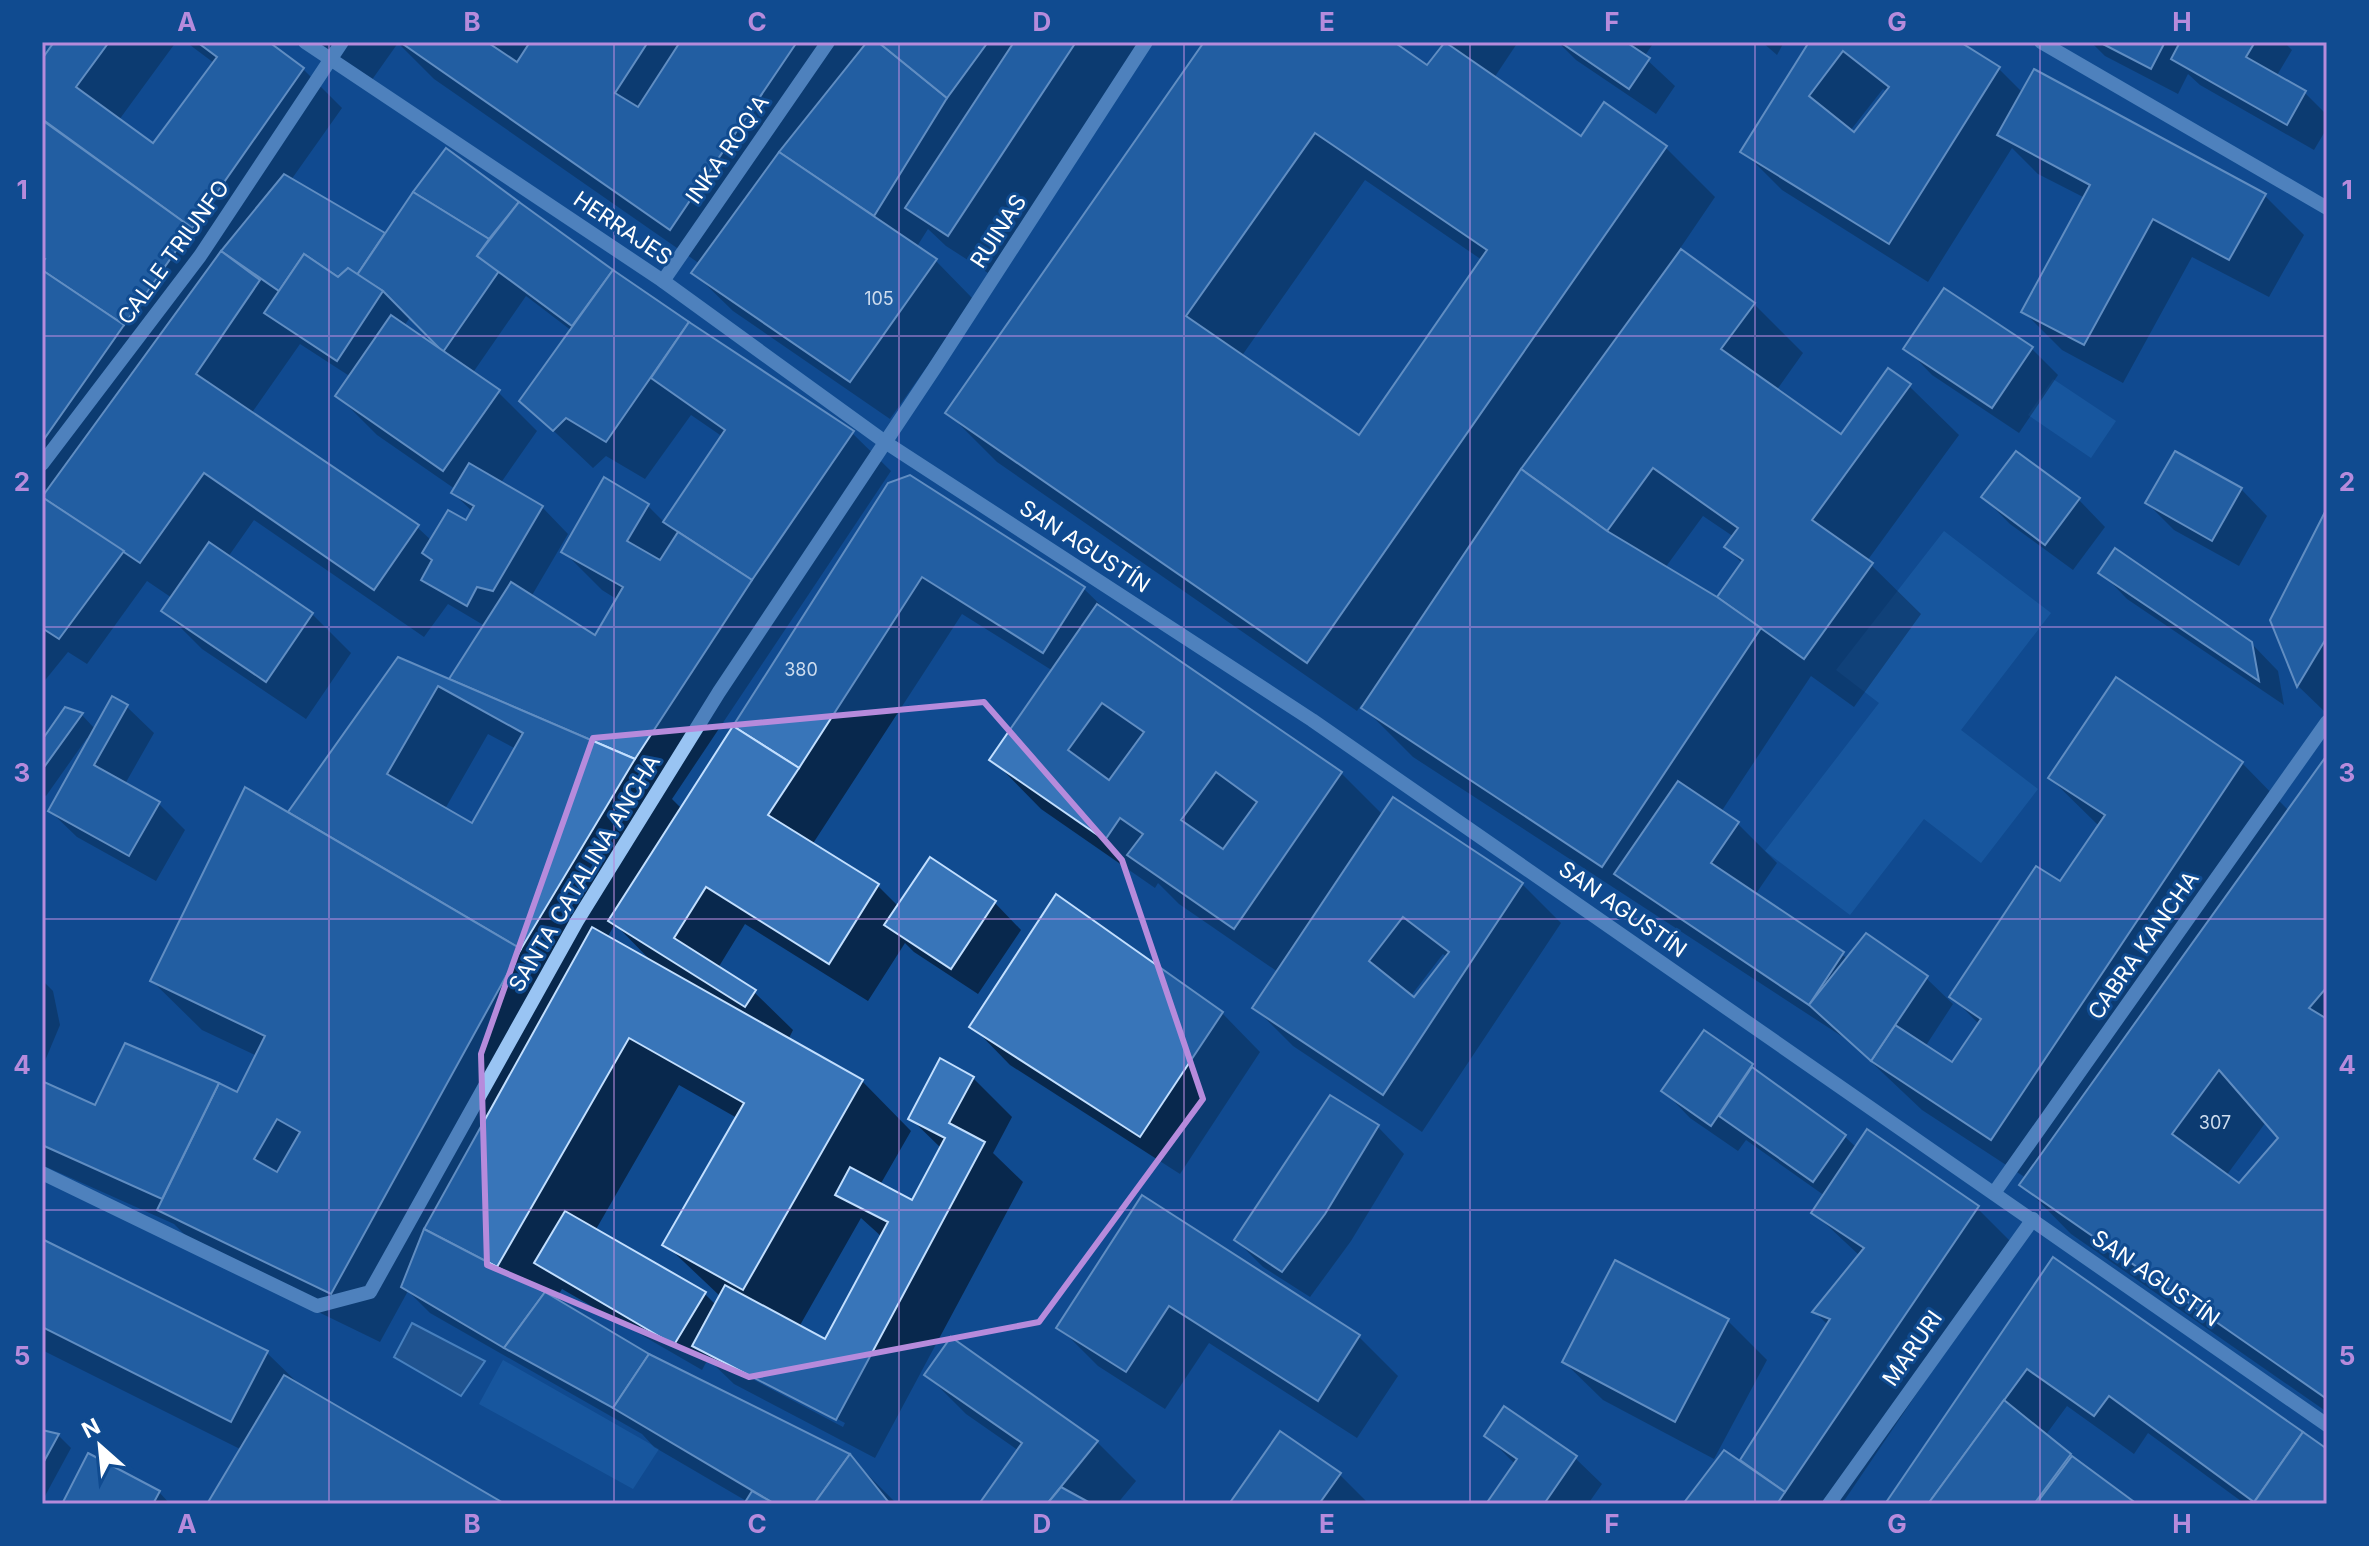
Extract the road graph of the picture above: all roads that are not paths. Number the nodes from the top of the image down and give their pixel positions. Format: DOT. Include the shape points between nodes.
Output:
graph roads {
  1 [pos="305,42"];
  2 [pos="342,42"];
  3 [pos="828,42"];
  4 [pos="1146,42"];
  5 [pos="2041,42"];
  6 [pos="330,59"];
  7 [pos="2327,208"];
  8 [pos="663,281"];
  9 [pos="885,442"];
  10 [pos="42,464"];
  11 [pos="2327,722"];
  12 [pos="42,1173"];
  13 [pos="1994,1193"];
  14 [pos="2033,1219"];
  15 [pos="2327,1425"];
  16 [pos="1829,1504"];
  1 -- 6 [label="street, HERRAJES"];
  2 -- 6 [label="street, CALLE TRIUNFO"];
  3 -- 8 [label="street, INKA ROQ'A"];
  4 -- 9 [label="street, RUINAS"];
  5 -- 7 [label="street"];
  6 -- 8 [label="street, HERRAJES"];
  6 -- 10 [label="street, CALLE TRIUNFO" via="200,256"];
  8 -- 9 [label="street, HERRAJES"];
  9 -- 12 [label="street, SANTA CATALINA ANCHA" via="719,692 577,921 370,1292 317,1306"];
  9 -- 13 [label="street, SAN AGUSTÍN" via="1312,720"];
  11 -- 13 [label="street, CABRA KANCHA"];
  13 -- 14 [label="street, SAN AGUSTÍN"];
  14 -- 15 [label="street, SAN AGUSTÍN"];
  14 -- 16 [label="street, MARURI"];
}
